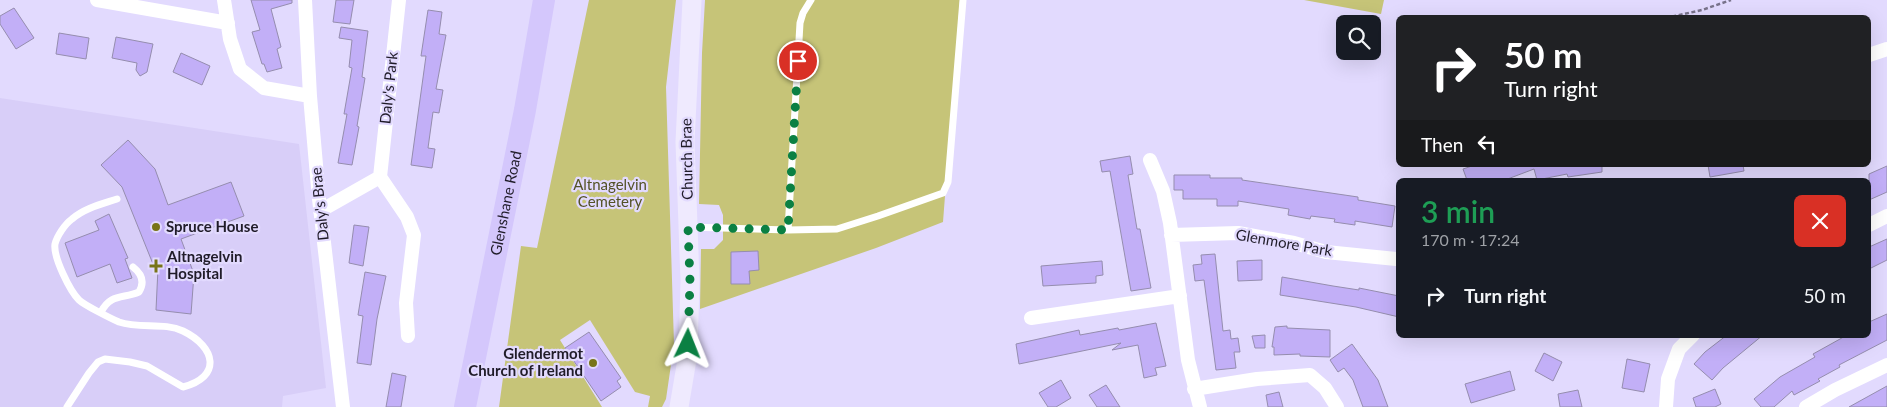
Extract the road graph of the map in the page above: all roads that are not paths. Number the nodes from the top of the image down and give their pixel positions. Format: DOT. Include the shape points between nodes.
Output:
graph roads {
  1 [pos="97,0"];
  2 [pos="224,0"];
  3 [pos="305,0"];
  4 [pos="399,0"];
  5 [pos="544,0"];
  6 [pos="692,0"];
  7 [pos="811,0"];
  8 [pos="963,0"];
  9 [pos="228,23"];
  10 [pos="1887,49"];
  11 [pos="1871,55"];
  12 [pos="310,96"];
  13 [pos="1150,160"];
  14 [pos="380,177"];
  15 [pos="117,199"];
  16 [pos="320,211"];
  17 [pos="1887,216"];
  18 [pos="1871,224"];
  19 [pos="688,227"];
  20 [pos="788,230"];
  21 [pos="1171,235"];
  22 [pos="1396,259"];
  23 [pos="133,267"];
  24 [pos="1180,296"];
  25 [pos="101,312"];
  26 [pos="1031,318"];
  27 [pos="408,336"];
  28 [pos="1690,338"];
  29 [pos="1887,365"];
  30 [pos="1194,389"];
  31 [pos="67,407"];
  32 [pos="343,407"];
  33 [pos="465,407"];
  34 [pos="679,407"];
  35 [pos="1200,407"];
  36 [pos="1337,407"];
  37 [pos="1666,407"];
  38 [pos="1806,407"];
  1 -- 9 [label="street"];
  2 -- 9 [label="street"];
  3 -- 12 [label="street, Daly's Brae"];
  4 -- 14 [label="street, Daly's Park"];
  5 -- 33 [label="highway, Glenshane Road"];
  6 -- 19 [label="main road, Church Brae" via="685,142"];
  7 -- 20 [label="lane" via="800,23"];
  8 -- 20 [label="lane" via="948,182 943,192 836,229"];
  9 -- 12 [label="street" via="240,69 264,88"];
  10 -- 11 [label="street"];
  12 -- 16 [label="street, Daly's Brae"];
  13 -- 21 [label="street" via="1162,191"];
  14 -- 16 [label="street"];
  14 -- 27 [label="street" via="407,217 414,236 406,303"];
  15 -- 25 [label="lane" via="70,220 55,245 62,271 79,301"];
  16 -- 32 [label="street, Daly's Brae"];
  17 -- 18 [label="street"];
  19 -- 20 [label="lane"];
  19 -- 34 [label="main road, Church Brae" via="688,354"];
  21 -- 22 [label="street, Glenmore Park" via="1238,233 1326,252"];
  21 -- 24 [label="street"];
  23 -- 25 [label="lane" via="142,278 139,292 114,298"];
  24 -- 26 [label="street"];
  24 -- 30 [label="street"];
  25 -- 31 [label="lane" via="134,325 182,330 209,352 210,364 196,384 182,388 147,366 105,359 89,373"];
  28 -- 37 [label="street" via="1679,349 1668,379"];
  29 -- 38 [label="street"];
  30 -- 35 [label="street"];
  30 -- 36 [label="street" via="1310,374 1325,388"];
}
